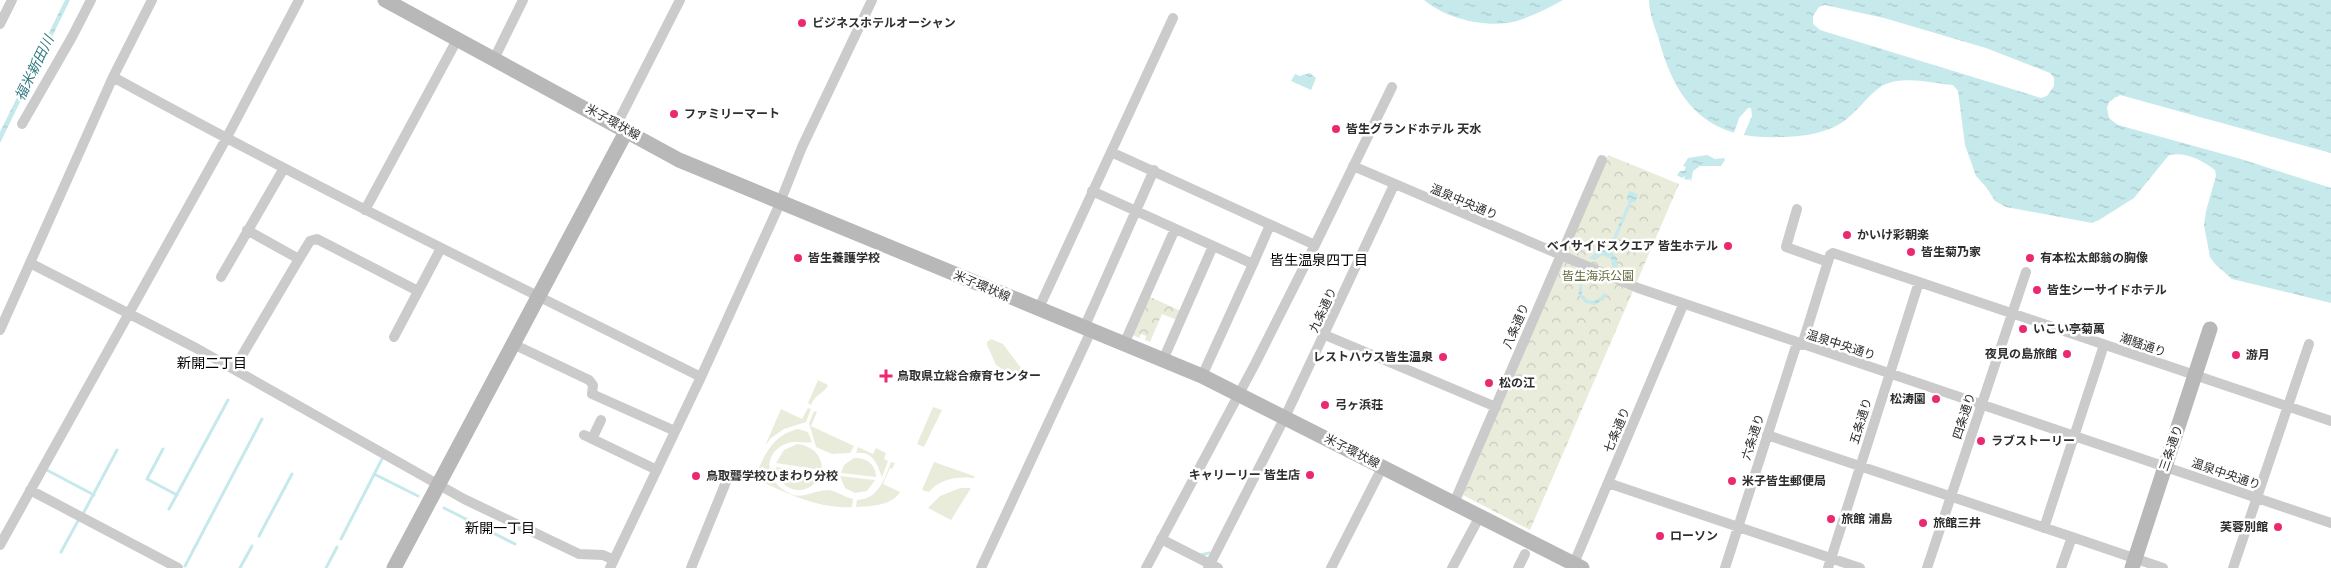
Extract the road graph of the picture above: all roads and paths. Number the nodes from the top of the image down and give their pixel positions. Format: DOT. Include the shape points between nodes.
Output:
graph roads {
  1 [pos="12,0"];
  2 [pos="91,0"];
  3 [pos="152,0"];
  4 [pos="300,0"];
  5 [pos="523,0"];
  6 [pos="680,0"];
  7 [pos="872,0"];
  8 [pos="392,2"];
  9 [pos="1173,18"];
  10 [pos="0,24"];
  11 [pos="458,38"];
  12 [pos="494,59"];
  13 [pos="113,77"];
  14 [pos="1392,87"];
  15 [pos="22,124"];
  16 [pos="622,127"];
  17 [pos="226,139"];
  18 [pos="1111,152"];
  19 [pos="1602,160"];
  20 [pos="1353,166"];
  21 [pos="284,168"];
  22 [pos="1154,170"];
  23 [pos="1394,185"];
  24 [pos="1092,191"];
  25 [pos="779,201"];
  26 [pos="1797,209"];
  27 [pos="366,210"];
  28 [pos="1136,211"];
  29 [pos="1270,224"];
  30 [pos="1175,229"];
  31 [pos="248,230"];
  32 [pos="1314,245"];
  33 [pos="1213,246"];
  34 [pos="441,248"];
  35 [pos="1559,256"];
  36 [pos="1831,257"];
  37 [pos="299,259"];
  38 [pos="30,263"];
  39 [pos="1253,264"];
  40 [pos="2026,272"];
  41 [pos="220,277"];
  42 [pos="1919,282"];
  43 [pos="418,291"];
  44 [pos="538,296"];
  45 [pos="1683,305"];
  46 [pos="1038,310"];
  47 [pos="130,312"];
  48 [pos="2012,313"];
  49 [pos="0,329"];
  50 [pos="2210,329"];
  51 [pos="1087,330"];
  52 [pos="1325,335"];
  53 [pos="394,337"];
  54 [pos="513,344"];
  55 [pos="1124,344"];
  56 [pos="1800,344"];
  57 [pos="2308,344"];
  58 [pos="2104,345"];
  59 [pos="1163,360"];
  60 [pos="234,369"];
  61 [pos="1889,374"];
  62 [pos="701,376"];
  63 [pos="1202,376"];
  64 [pos="2196,376"];
  65 [pos="1239,393"];
  66 [pos="1981,404"];
  67 [pos="2289,407"];
  68 [pos="1496,408"];
  69 [pos="1285,417"];
  70 [pos="601,420"];
  71 [pos="2331,421"];
  72 [pos="675,431"];
  73 [pos="1767,435"];
  74 [pos="2074,436"];
  75 [pos="1383,466"];
  76 [pos="1861,466"];
  77 [pos="2165,466"];
  78 [pos="657,470"];
  79 [pos="726,482"];
  80 [pos="1608,483"];
  81 [pos="439,484"];
  82 [pos="30,490"];
  83 [pos="1951,497"];
  84 [pos="2258,498"];
  85 [pos="1454,503"];
  86 [pos="1480,516"];
  87 [pos="2331,523"];
  88 [pos="1738,526"];
  89 [pos="2044,528"];
  90 [pos="2072,537"];
  91 [pos="1161,539"];
  92 [pos="0,545"];
  93 [pos="1525,554"];
  94 [pos="1829,563"];
  95 [pos="2133,563"];
  96 [pos="613,565"];
  97 [pos="1212,567"];
  98 [pos="1576,567"];
  99 [pos="178,568"];
  100 [pos="394,568"];
  101 [pos="691,568"];
  102 [pos="981,568"];
  103 [pos="1146,568"];
  104 [pos="1331,568"];
  105 [pos="1452,568"];
  106 [pos="1518,568"];
  107 [pos="1725,568"];
  108 [pos="1860,568"];
  109 [pos="1927,568"];
  110 [pos="2060,568"];
  111 [pos="2163,568"];
  112 [pos="2234,568"];
  1 -- 10 [label="street"];
  2 -- 15 [label="street"];
  3 -- 13 [label="street"];
  4 -- 17 [label="street"];
  5 -- 12 [label="street"];
  6 -- 16 [label="street"];
  7 -- 25 [label="street"];
  8 -- 11 [label="main road, 米子環状線"];
  9 -- 18 [label="street"];
  11 -- 12 [label="main road, 米子環状線"];
  11 -- 27 [label="street"];
  12 -- 16 [label="main road, 米子環状線"];
  13 -- 17 [label="street"];
  13 -- 38 [label="street"];
  14 -- 20 [label="street"];
  16 -- 25 [label="main road, 米子環状線" via="679,160"];
  16 -- 44 [label="main road"];
  17 -- 21 [label="street"];
  17 -- 47 [label="street"];
  18 -- 22 [label="street"];
  18 -- 24 [label="street"];
  19 -- 35 [label="street, 八条通り"];
  20 -- 23 [label="street, 温泉中央通り"];
  20 -- 32 [label="street"];
  21 -- 27 [label="street"];
  21 -- 31 [label="street"];
  22 -- 28 [label="street"];
  22 -- 29 [label="street"];
  23 -- 35 [label="street, 温泉中央通り"];
  23 -- 52 [label="street, 九条通り"];
  24 -- 28 [label="street"];
  24 -- 46 [label="street"];
  25 -- 46 [label="main road, 米子環状線"];
  25 -- 62 [label="street"];
  26 -- 36 [label="street, 潮騒通り" via="1786,247"];
  27 -- 34 [label="street"];
  28 -- 30 [label="street"];
  28 -- 51 [label="street"];
  29 -- 32 [label="street"];
  29 -- 39 [label="street"];
  30 -- 33 [label="street"];
  30 -- 55 [label="street"];
  31 -- 37 [label="street"];
  31 -- 41 [label="street"];
  32 -- 65 [label="street"];
  33 -- 39 [label="street"];
  33 -- 59 [label="street"];
  34 -- 43 [label="street"];
  34 -- 44 [label="street"];
  35 -- 45 [label="street, 温泉中央通り"];
  35 -- 68 [label="street, 八条通り"];
  36 -- 42 [label="street, 潮騒通り"];
  36 -- 56 [label="street, 六条通り"];
  37 -- 43 [label="street" via="310,241 317,239"];
  37 -- 60 [label="street"];
  38 -- 47 [label="street"];
  38 -- 49 [label="street"];
  39 -- 63 [label="street"];
  40 -- 48 [label="street, 四条通り"];
  42 -- 48 [label="street, 潮騒通り"];
  42 -- 61 [label="street, 五条通り"];
  43 -- 53 [label="street"];
  44 -- 54 [label="main road"];
  44 -- 62 [label="street"];
  45 -- 56 [label="street, 温泉中央通り"];
  45 -- 80 [label="street, 七条通り"];
  46 -- 51 [label="main road, 米子環状線"];
  47 -- 60 [label="street"];
  47 -- 82 [label="street"];
  48 -- 58 [label="street, 潮騒通り"];
  48 -- 66 [label="street, 四条通り"];
  50 -- 64 [label="main road, 三条通り"];
  51 -- 55 [label="main road, 米子環状線"];
  51 -- 102 [label="street"];
  52 -- 68 [label="street"];
  52 -- 69 [label="street, 九条通り"];
  54 -- 72 [label="street" via="589,380 593,385 592,394"];
  54 -- 81 [label="main road"];
  55 -- 59 [label="main road, 米子環状線"];
  56 -- 61 [label="street, 温泉中央通り"];
  56 -- 73 [label="street, 六条通り"];
  57 -- 67 [label="street"];
  58 -- 64 [label="street, 潮騒通り"];
  58 -- 74 [label="street"];
  59 -- 63 [label="main road, 米子環状線"];
  60 -- 81 [label="street"];
  61 -- 66 [label="street, 温泉中央通り"];
  61 -- 76 [label="street, 五条通り"];
  62 -- 72 [label="street"];
  63 -- 65 [label="main road, 米子環状線"];
  64 -- 67 [label="street, 潮騒通り"];
  64 -- 77 [label="main road, 三条通り"];
  65 -- 69 [label="main road, 米子環状線"];
  65 -- 91 [label="street"];
  66 -- 74 [label="street, 温泉中央通り"];
  66 -- 83 [label="street, 四条通り"];
  67 -- 71 [label="street, 潮騒通り"];
  67 -- 84 [label="street"];
  68 -- 85 [label="street, 八条通り"];
  69 -- 75 [label="main road, 米子環状線"];
  69 -- 97 [label="street, 九条通り"];
  70 -- 78 [label="street" via="588,437"];
  72 -- 78 [label="street"];
  73 -- 76 [label="street"];
  73 -- 88 [label="street, 六条通り"];
  74 -- 77 [label="street, 温泉中央通り"];
  74 -- 89 [label="street"];
  75 -- 85 [label="main road, 米子環状線"];
  75 -- 104 [label="street"];
  76 -- 83 [label="street"];
  76 -- 94 [label="street, 五条通り"];
  77 -- 84 [label="street, 温泉中央通り"];
  77 -- 95 [label="main road, 三条通り"];
  78 -- 96 [label="street"];
  79 -- 101 [label="street"];
  80 -- 88 [label="street"];
  80 -- 98 [label="street, 七条通り"];
  81 -- 96 [label="street" via="579,554 603,555"];
  81 -- 100 [label="main road"];
  82 -- 92 [label="street"];
  82 -- 99 [label="street"];
  83 -- 89 [label="street"];
  83 -- 109 [label="street, 四条通り"];
  84 -- 87 [label="street, 温泉中央通り"];
  84 -- 112 [label="street"];
  85 -- 86 [label="main road, 米子環状線"];
  86 -- 98 [label="main road, 米子環状線"];
  86 -- 105 [label="street"];
  88 -- 94 [label="street"];
  88 -- 107 [label="street, 六条通り"];
  89 -- 90 [label="street"];
  90 -- 95 [label="street"];
  90 -- 110 [label="street"];
  91 -- 97 [label="street"];
  91 -- 103 [label="street"];
  93 -- 106 [label="street"];
  94 -- 108 [label="street"];
  95 -- 111 [label="street"];
}
